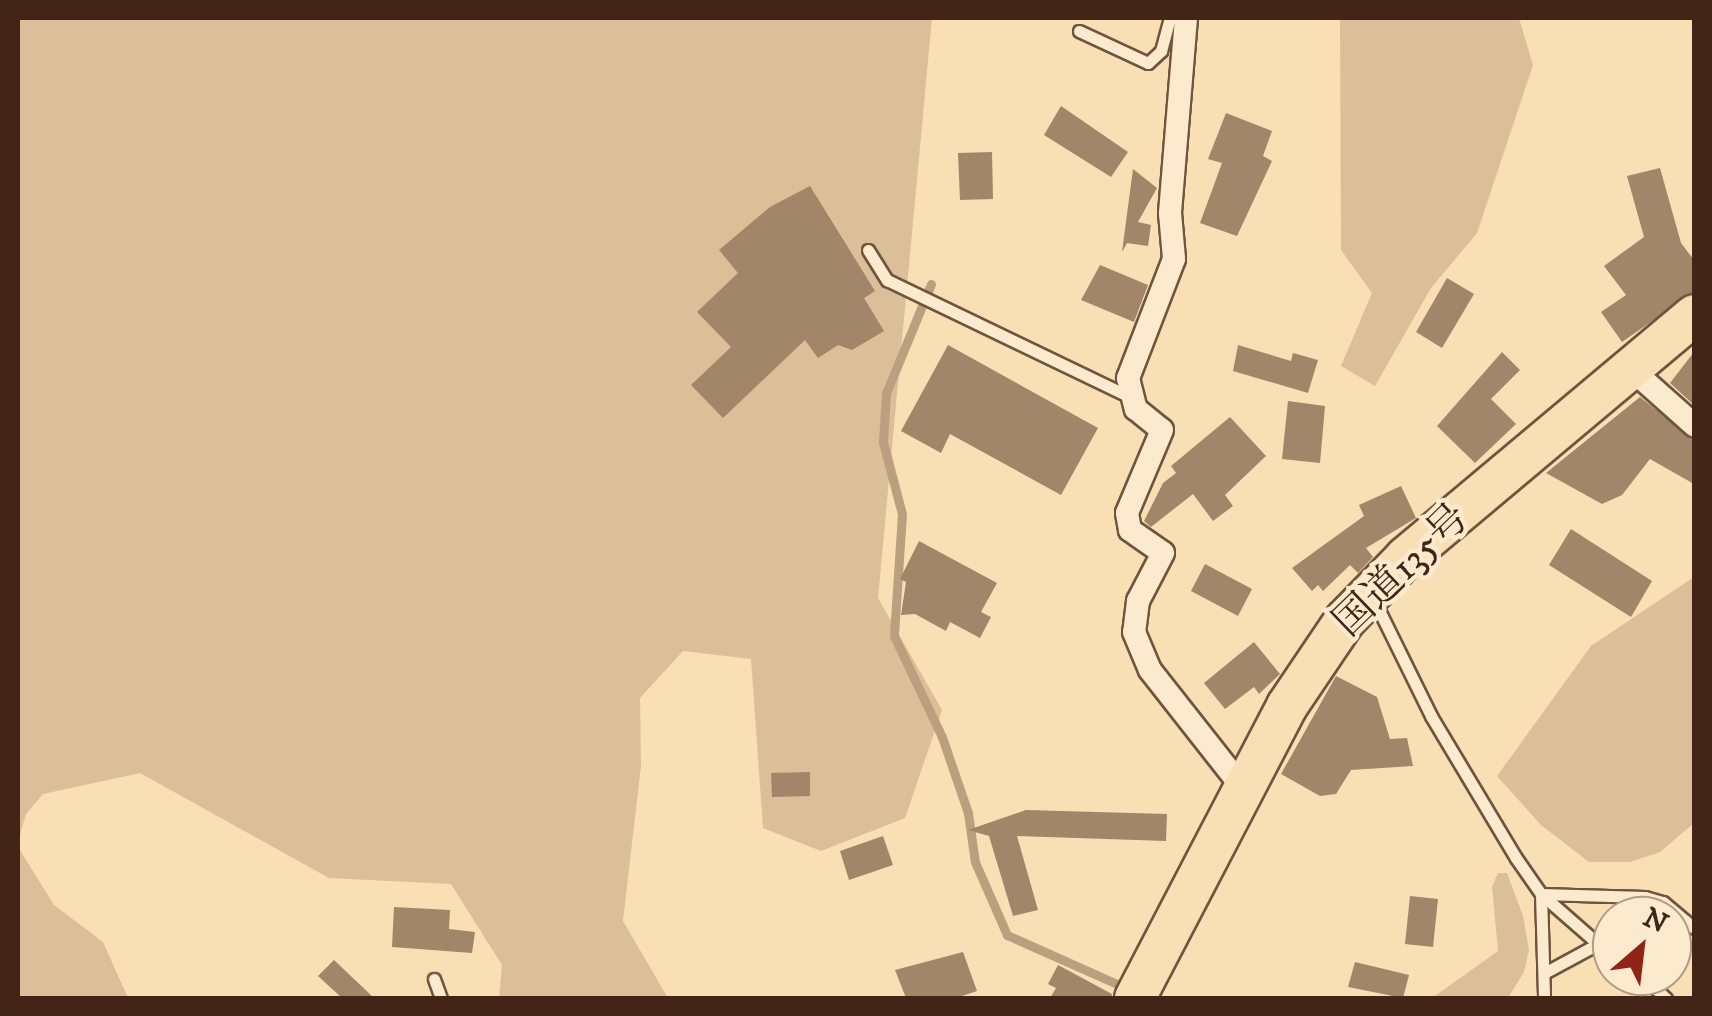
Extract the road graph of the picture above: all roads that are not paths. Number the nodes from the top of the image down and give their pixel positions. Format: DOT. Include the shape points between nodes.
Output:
graph roads {
  1 [pos="1170,18"];
  2 [pos="1186,18"];
  3 [pos="1079,31"];
  4 [pos="868,250"];
  5 [pos="1692,322"];
  6 [pos="1630,368"];
  7 [pos="1128,396"];
  8 [pos="1694,425"];
  9 [pos="1371,592"];
  10 [pos="1243,788"];
  11 [pos="1541,894"];
  12 [pos="1694,928"];
  13 [pos="1592,940"];
  14 [pos="1592,946"];
  15 [pos="1546,972"];
  16 [pos="434,979"];
  17 [pos="442,998"];
  18 [pos="1135,998"];
  19 [pos="1544,998"];
  1 -- 3 [label="lane" via="1161,51 1148,63"];
  2 -- 7 [label="street" via="1170,213 1174,259 1128,378"];
  4 -- 7 [label="lane" via="887,280"];
  5 -- 6 [label="highway, 国道135号"];
  6 -- 8 [label="street"];
  6 -- 9 [label="highway, 国道135号"];
  7 -- 10 [label="street" via="1162,430 1128,514 1130,530 1163,553 1134,618 1140,654"];
  9 -- 10 [label="highway, 国道135号" via="1322,651"];
  9 -- 11 [label="lane" via="1431,716"];
  10 -- 18 [label="highway, 国道135号"];
  11 -- 12 [label="lane" via="1645,897 1663,902"];
  11 -- 13 [label="lane"];
  11 -- 15 [label="lane"];
  14 -- 15 [label="lane"];
  15 -- 19 [label="lane"];
  16 -- 17 [label="lane"];
}
